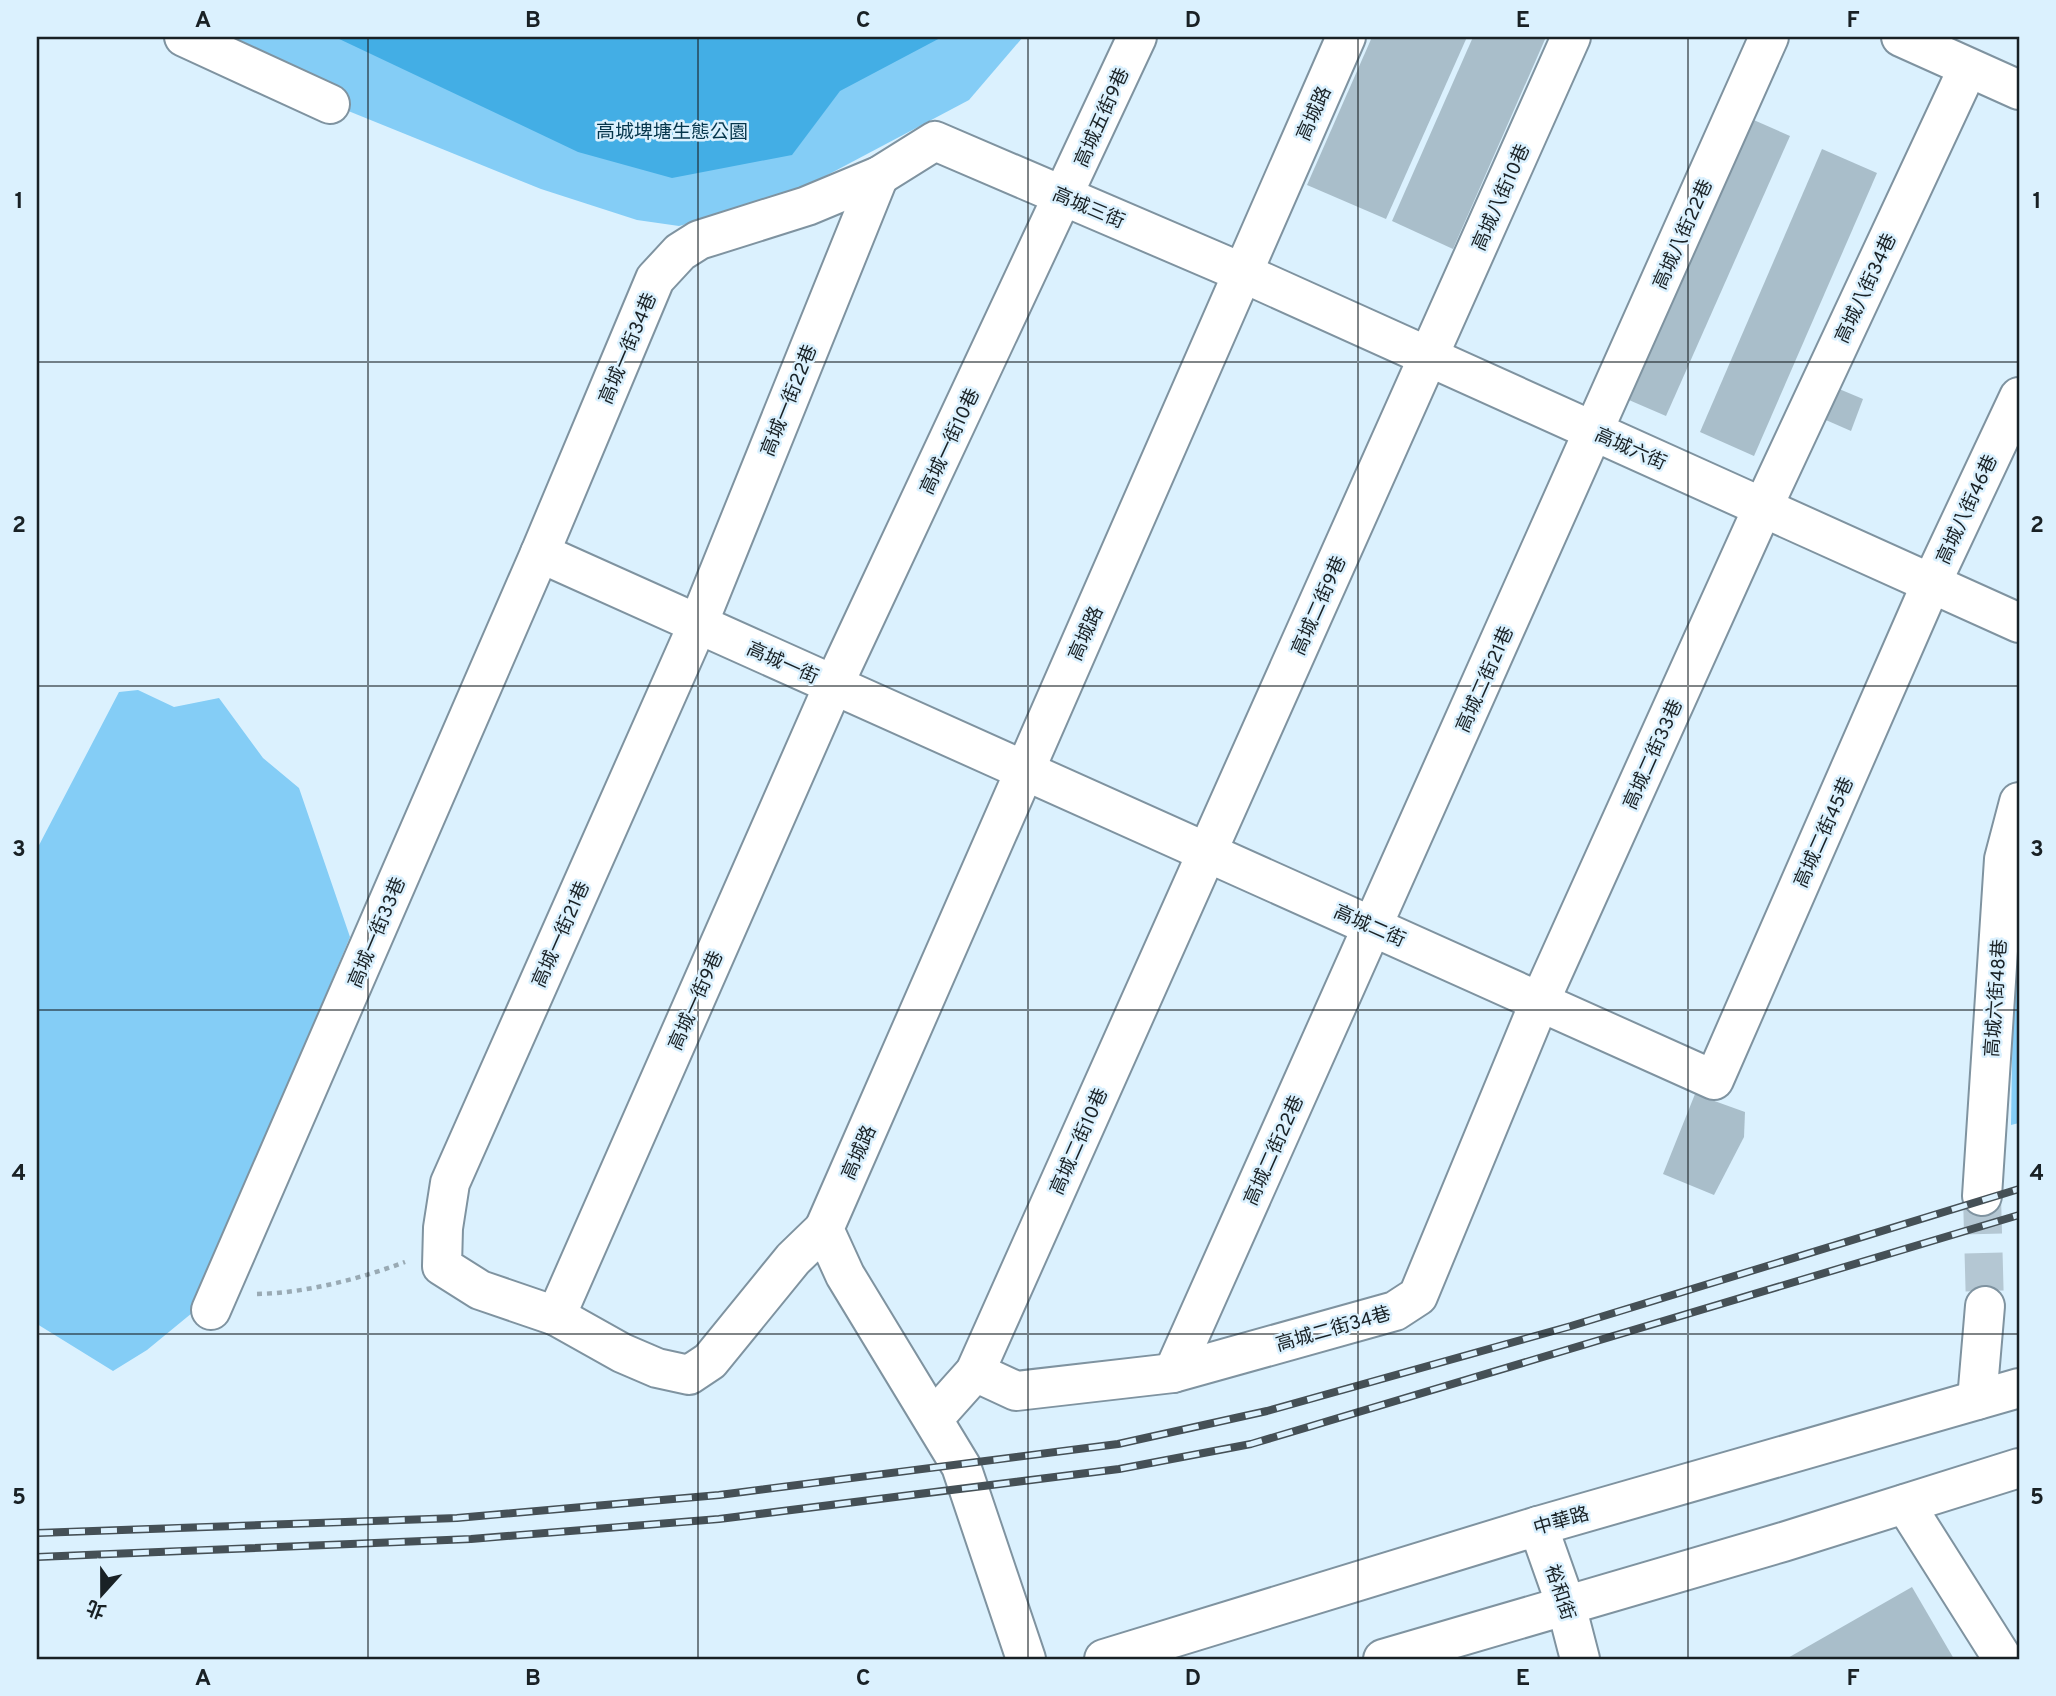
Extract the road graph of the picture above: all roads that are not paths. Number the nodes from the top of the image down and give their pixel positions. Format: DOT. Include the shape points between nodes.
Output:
graph roads {
  1 [pos="184,37"];
  2 [pos="1137,37"];
  3 [pos="1346,37"];
  4 [pos="1571,37"];
  5 [pos="1769,37"];
  6 [pos="1900,37"];
  7 [pos="1968,68"];
  8 [pos="2019,90"];
  9 [pos="330,104"];
  10 [pos="935,141"];
  11 [pos="879,176"];
  12 [pos="1065,197"];
  13 [pos="1243,274"];
  14 [pos="1429,357"];
  15 [pos="2019,397"];
  16 [pos="1594,432"];
  17 [pos="1763,507"];
  18 [pos="540,553"];
  19 [pos="1931,584"];
  20 [pos="2019,623"];
  21 [pos="698,624"];
  22 [pos="834,684"];
  23 [pos="1025,770"];
  24 [pos="2019,802"];
  25 [pos="1207,852"];
  26 [pos="1373,927"];
  27 [pos="1540,1001"];
  28 [pos="1714,1080"];
  29 [pos="1982,1196"];
  30 [pos="824,1229"];
  31 [pos="215,1302"];
  32 [pos="1985,1306"];
  33 [pos="556,1316"];
  34 [pos="975,1372"];
  35 [pos="1173,1373"];
  36 [pos="2019,1388"];
  37 [pos="1977,1400"];
  38 [pos="933,1419"];
  39 [pos="2019,1468"];
  40 [pos="1905,1504"];
  41 [pos="1538,1526"];
  42 [pos="1566,1605"];
  43 [pos="1026,1659"];
  44 [pos="1104,1659"];
  45 [pos="1383,1659"];
  46 [pos="1580,1659"];
  47 [pos="2003,1659"];
  1 -- 9 [label="street"];
  2 -- 12 [label="street, 高城五街9巷"];
  3 -- 13 [label="street, 高城路"];
  4 -- 14 [label="street, 高城八街10巷"];
  5 -- 16 [label="street, 高城八街22巷"];
  6 -- 7 [label="street"];
  7 -- 8 [label="street"];
  7 -- 17 [label="street, 高城八街34巷"];
  10 -- 11 [label="street, 高城一街34巷"];
  10 -- 12 [label="street, 高城三街"];
  11 -- 18 [label="street, 高城一街34巷" via="807,206 699,240 680,252 655,279"];
  11 -- 21 [label="street, 高城一街22巷"];
  12 -- 13 [label="street, 高城三街"];
  12 -- 22 [label="street, 高城一街10巷"];
  13 -- 14 [label="street, 高城六街"];
  13 -- 23 [label="street, 高城路"];
  14 -- 16 [label="street, 高城六街"];
  14 -- 25 [label="street, 高城二街9巷"];
  15 -- 19 [label="street, 高城八街46巷"];
  16 -- 17 [label="street, 高城六街"];
  16 -- 26 [label="street, 高城二街21巷"];
  17 -- 19 [label="street, 高城六街"];
  17 -- 27 [label="street, 高城二街33巷"];
  18 -- 21 [label="street, 高城一街"];
  18 -- 31 [label="street, 高城一街33巷"];
  19 -- 20 [label="street, 高城六街"];
  19 -- 28 [label="street, 高城二街45巷"];
  21 -- 22 [label="street, 高城一街"];
  21 -- 33 [label="street, 高城一街21巷" via="450,1183 442,1266 480,1290"];
  22 -- 23 [label="street, 高城一街"];
  22 -- 33 [label="street, 高城一街9巷"];
  23 -- 25 [label="street, 高城二街"];
  23 -- 30 [label="street, 高城路"];
  24 -- 29 [label="street, 高城六街48巷" via="2004,859"];
  25 -- 26 [label="street, 高城二街"];
  25 -- 34 [label="street, 高城二街10巷"];
  26 -- 27 [label="street, 高城二街"];
  26 -- 35 [label="street, 高城二街22巷"];
  27 -- 28 [label="street, 高城二街"];
  27 -- 35 [label="street, 高城二街34巷" via="1418,1296 1395,1311"];
  30 -- 33 [label="street, 高城路" via="793,1259 710,1361 689,1375 622,1353"];
  30 -- 38 [label="street" via="845,1275"];
  32 -- 37 [label="street"];
  34 -- 35 [label="street, 高城二街34巷" via="1016,1391"];
  34 -- 38 [label="street, 高城二街10巷"];
  36 -- 37 [label="street, 中華路"];
  37 -- 41 [label="street, 中華路"];
  38 -- 43 [label="street" via="961,1466"];
  39 -- 40 [label="street"];
  40 -- 42 [label="street"];
  40 -- 47 [label="street"];
  41 -- 42 [label="street, 裕和街"];
  41 -- 44 [label="street, 中華路"];
  42 -- 45 [label="street"];
  42 -- 46 [label="street, 裕和街"];
}
